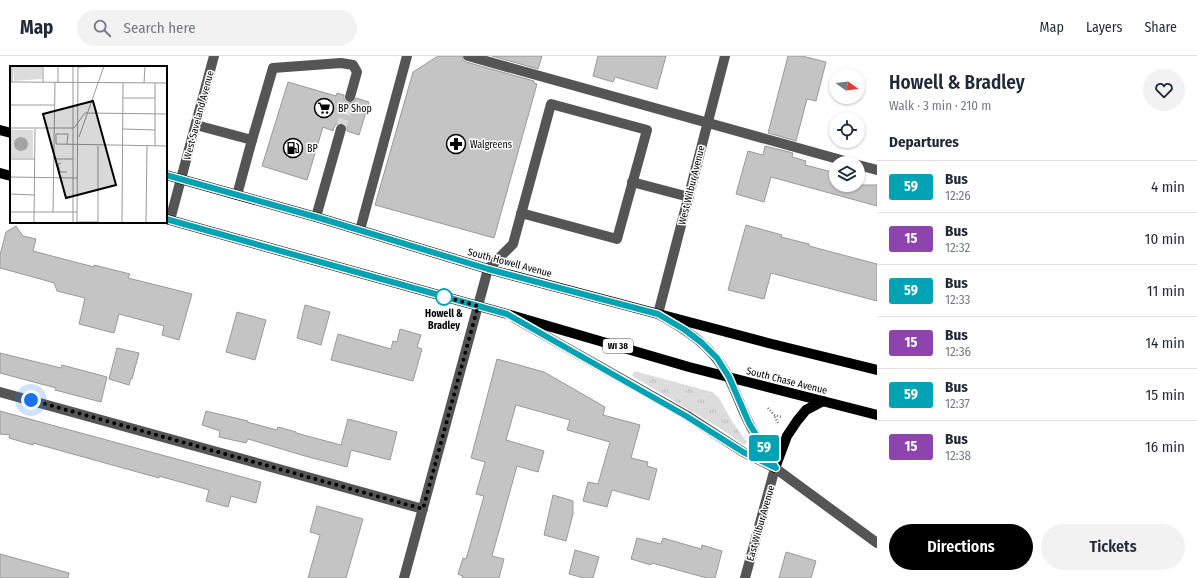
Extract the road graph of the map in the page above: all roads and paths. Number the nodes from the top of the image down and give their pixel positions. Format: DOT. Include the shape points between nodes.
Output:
graph roads {
  1 [pos="214,56"];
  2 [pos="407,56"];
  3 [pos="468,56"];
  4 [pos="725,56"];
  5 [pos="350,97"];
  6 [pos="707,123"];
  7 [pos="196,125"];
  8 [pos="0,130"];
  9 [pos="10,133"];
  10 [pos="340,133"];
  11 [pos="252,140"];
  12 [pos="829,157"];
  13 [pos="865,167"];
  14 [pos="877,170"];
  15 [pos="0,172"];
  16 [pos="167,175"];
  17 [pos="10,176"];
  18 [pos="181,179"];
  19 [pos="632,182"];
  20 [pos="237,196"];
  21 [pos="689,197"];
  22 [pos="521,213"];
  23 [pos="316,217"];
  24 [pos="168,219"];
  25 [pos="360,230"];
  26 [pos="488,269"];
  27 [pos="478,306"];
  28 [pos="507,314"];
  29 [pos="658,314"];
  30 [pos="877,370"];
  31 [pos="729,377"];
  32 [pos="0,392"];
  33 [pos="823,401"];
  34 [pos="768,408"];
  35 [pos="774,415"];
  36 [pos="877,415"];
  37 [pos="776,468"];
  38 [pos="423,509"];
  39 [pos="877,542"];
  40 [pos="404,578"];
  41 [pos="745,578"];
  1 -- 7 [label="street, West Saveland Avenue"];
  2 -- 25 [label="street"];
  3 -- 6 [label="street"];
  4 -- 6 [label="street, West Wilbur Avenue"];
  5 -- 11 [label="street" via="357,72 354,65 341,63 273,68"];
  6 -- 12 [label="street"];
  6 -- 21 [label="street, West Wilbur Avenue"];
  7 -- 11 [label="street"];
  7 -- 18 [label="street, West Saveland Avenue"];
  8 -- 9 [label="main road"];
  10 -- 23 [label="street"];
  11 -- 20 [label="street"];
  13 -- 14 [label="street"];
  15 -- 17 [label="main road"];
  16 -- 18 [label="main road, South Howell Avenue"];
  18 -- 20 [label="main road, South Howell Avenue"];
  18 -- 24 [label="street, West Saveland Avenue"];
  19 -- 21 [label="street"];
  19 -- 22 [label="street" via="617,239"];
  19 -- 22 [label="street" via="647,130 551,104"];
  20 -- 23 [label="main road, South Howell Avenue"];
  21 -- 29 [label="street, West Wilbur Avenue"];
  22 -- 26 [label="street" via="512,244"];
  23 -- 25 [label="main road, South Howell Avenue"];
  24 -- 27 [label="main road, South Howell Avenue / WI 38"];
  25 -- 26 [label="main road, South Howell Avenue"];
  26 -- 27 [label="street"];
  26 -- 29 [label="main road, South Howell Avenue"];
  27 -- 28 [label="main road, South Howell Avenue / WI 38"];
  27 -- 38 [label="street"];
  28 -- 31 [label="main road, South Chase Avenue / WI 38"];
  28 -- 37 [label="street, South Howell Avenue" via="686,416 743,452"];
  29 -- 30 [label="main road"];
  29 -- 31 [label="street, South Howell Avenue" via="702,343 717,358"];
  31 -- 33 [label="main road, South Chase Avenue / WI 38"];
  31 -- 37 [label="street, South Howell Avenue" via="749,423"];
  32 -- 38 [label="street"];
  33 -- 36 [label="main road, South Chase Avenue / WI 38"];
  33 -- 37 [label="main road" via="806,410 787,436"];
  34 -- 35 [label="path"];
  37 -- 39 [label="street, South Howell Avenue"];
  37 -- 41 [label="street, East Wilbur Avenue"];
  38 -- 40 [label="street"];
}
